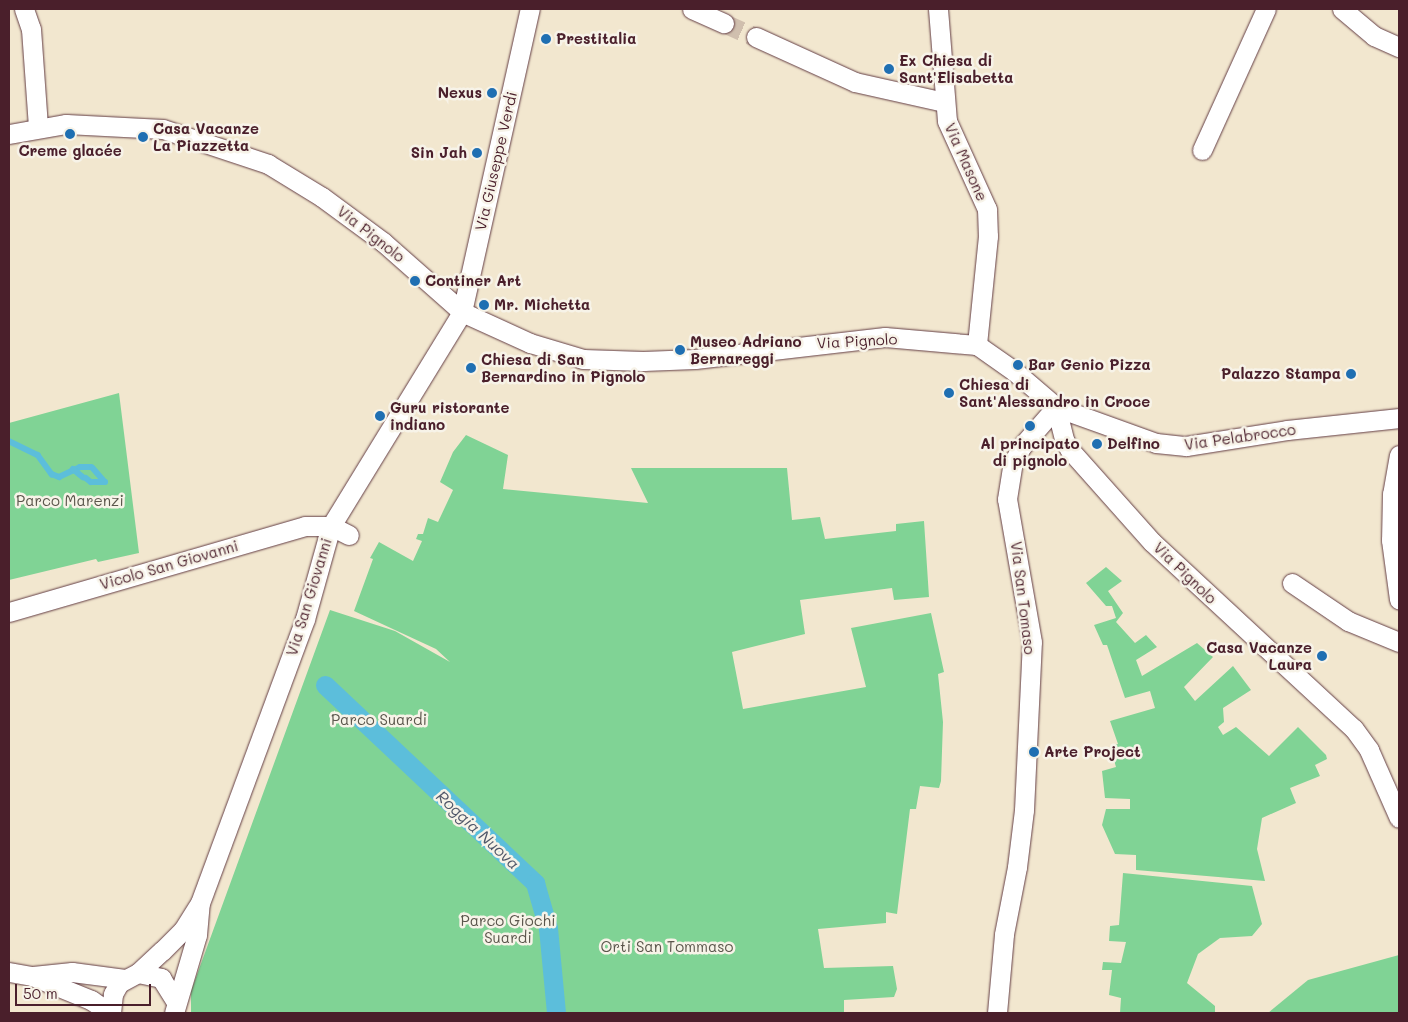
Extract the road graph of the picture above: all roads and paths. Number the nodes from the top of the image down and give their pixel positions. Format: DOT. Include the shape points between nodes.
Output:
graph roads {
  1 [pos="24,9"];
  2 [pos="530,9"];
  3 [pos="692,9"];
  4 [pos="938,9"];
  5 [pos="1266,9"];
  6 [pos="1342,9"];
  7 [pos="724,23"];
  8 [pos="756,37"];
  9 [pos="1399,47"];
  10 [pos="944,102"];
  11 [pos="38,128"];
  12 [pos="9,134"];
  13 [pos="1202,150"];
  14 [pos="462,312"];
  15 [pos="977,345"];
  16 [pos="1056,407"];
  17 [pos="1399,418"];
  18 [pos="1399,455"];
  19 [pos="331,526"];
  20 [pos="349,536"];
  21 [pos="1292,583"];
  22 [pos="1399,599"];
  23 [pos="9,612"];
  24 [pos="1399,642"];
  25 [pos="1399,818"];
  26 [pos="200,903"];
  27 [pos="9,972"];
  28 [pos="32,976"];
  29 [pos="131,976"];
  30 [pos="174,1007"];
  31 [pos="110,1013"];
  32 [pos="997,1013"];
  1 -- 11 [label="street" via="31,29"];
  2 -- 14 [label="street, Via Giuseppe Verdi"];
  3 -- 7 [label="street"];
  4 -- 10 [label="street, Via Masone"];
  5 -- 13 [label="street"];
  6 -- 9 [label="street" via="1374,36"];
  8 -- 10 [label="street" via="854,82"];
  10 -- 15 [label="street, Via Masone" via="947,121 987,209 988,236"];
  11 -- 12 [label="street, Via Pignolo"];
  11 -- 14 [label="street, Via Pignolo" via="66,124 163,129 268,164 322,196 375,236"];
  14 -- 15 [label="street, Via Pignolo" via="530,343 583,359 643,361 695,358 885,337"];
  14 -- 19 [label="street, Via San Giovanni"];
  15 -- 16 [label="street, Via Pignolo" via="1014,370"];
  16 -- 17 [label="street, Via Pelabrocco" via="1156,443 1186,446 1287,430"];
  16 -- 25 [label="street, Via Pignolo" via="1064,440 1070,450 1109,495 1200,590 1354,729 1369,750"];
  16 -- 32 [label="street, Via San Tomaso" via="1022,447 1013,463 1007,499 1032,642 1024,810 1004,934"];
  18 -- 22 [label="street" via="1392,494 1391,540"];
  19 -- 20 [label="street"];
  19 -- 23 [label="street, Vicolo San Giovanni" via="305,526"];
  19 -- 26 [label="street, Via San Giovanni" via="305,619"];
  21 -- 24 [label="street" via="1348,621"];
  26 -- 29 [label="street, Via San Giovanni" via="184,930"];
  26 -- 30 [label="street, Via San Giovanni" via="197,935"];
  27 -- 28 [label="street"];
  28 -- 29 [label="street" via="72,972"];
  28 -- 31 [label="street" via="91,1000"];
  29 -- 30 [label="street, Via San Giovanni" via="161,978"];
  29 -- 31 [label="street, Via San Giovanni" via="113,994"];
}
